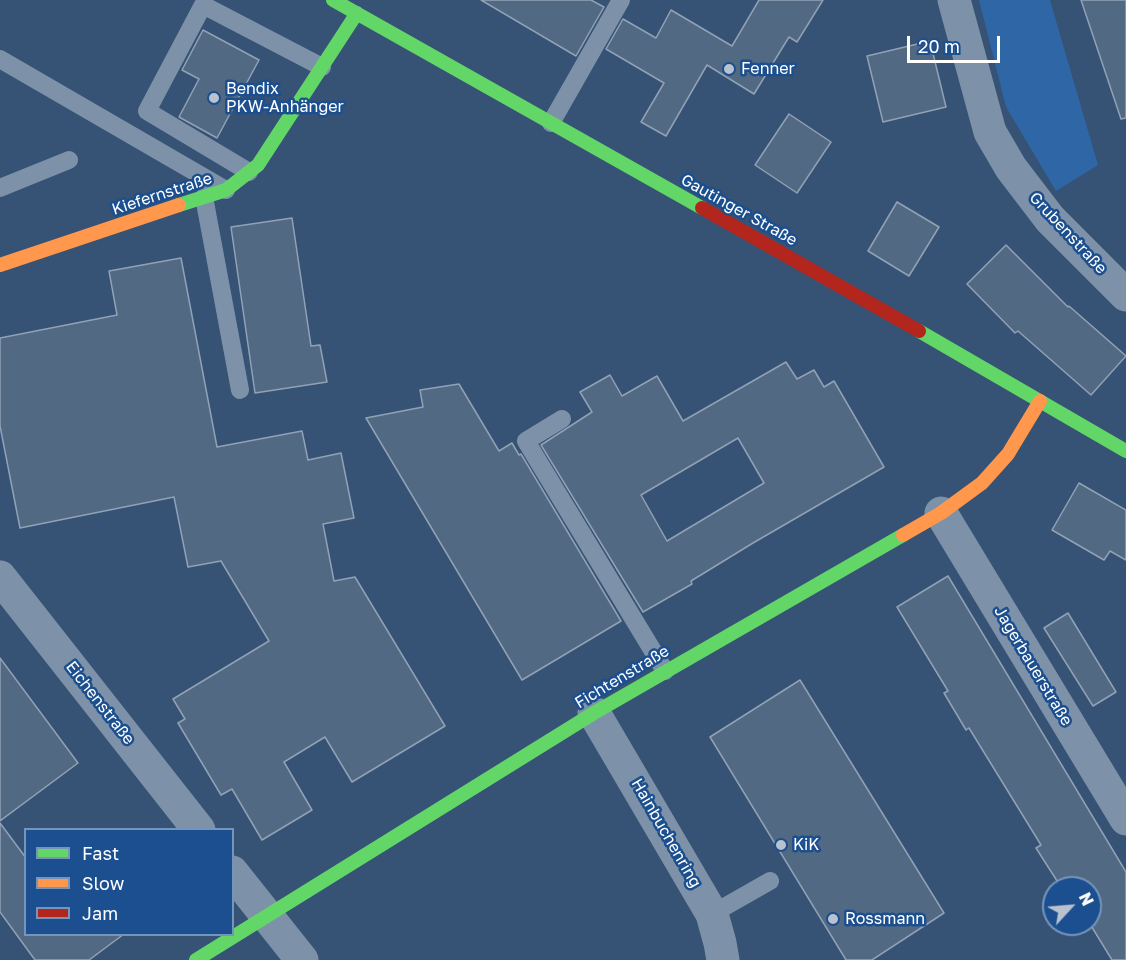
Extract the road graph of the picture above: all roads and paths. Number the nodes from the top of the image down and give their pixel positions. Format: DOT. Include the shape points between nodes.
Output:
graph roads {
  1 [pos="333,0"];
  2 [pos="621,0"];
  3 [pos="954,0"];
  4 [pos="357,13"];
  5 [pos="0,59"];
  6 [pos="322,67"];
  7 [pos="551,123"];
  8 [pos="69,160"];
  9 [pos="249,172"];
  10 [pos="0,188"];
  11 [pos="226,190"];
  12 [pos="204,197"];
  13 [pos="0,265"];
  14 [pos="1126,295"];
  15 [pos="240,390"];
  16 [pos="1040,401"];
  17 [pos="562,419"];
  18 [pos="1126,451"];
  19 [pos="941,513"];
  20 [pos="0,578"];
  21 [pos="665,671"];
  22 [pos="594,712"];
  23 [pos="1126,819"];
  24 [pos="197,828"];
  25 [pos="234,875"];
  26 [pos="770,881"];
  27 [pos="712,914"];
  28 [pos="267,916"];
  29 [pos="196,960"];
  30 [pos="302,960"];
  31 [pos="723,960"];
  1 -- 4 [label="street, Gautinger Straße"];
  2 -- 7 [label="lane"];
  3 -- 14 [label="street, Grubenstraße" via="990,132 1011,168 1050,219"];
  4 -- 6 [label="street, Kiefernstraße"];
  4 -- 7 [label="street, Gautinger Straße"];
  5 -- 11 [label="lane"];
  6 -- 9 [label="street, Kiefernstraße" via="258,165"];
  6 -- 9 [label="lane" via="203,5 147,111"];
  7 -- 16 [label="street, Gautinger Straße"];
  8 -- 10 [label="lane"];
  9 -- 11 [label="street, Kiefernstraße"];
  11 -- 12 [label="street, Kiefernstraße"];
  12 -- 13 [label="street, Kiefernstraße"];
  12 -- 15 [label="lane"];
  16 -- 18 [label="street, Gautinger Straße"];
  16 -- 19 [label="street, Fichtenstraße" via="1002,461 982,483"];
  17 -- 21 [label="lane" via="526,441"];
  19 -- 21 [label="street, Fichtenstraße"];
  19 -- 23 [label="street, Jagerbauerstraße"];
  20 -- 24 [label="street, Eichenstraße"];
  21 -- 22 [label="street, Fichtenstraße"];
  22 -- 27 [label="street, Hainbuchenring"];
  22 -- 28 [label="street, Fichtenstraße"];
  25 -- 28 [label="street"];
  26 -- 27 [label="lane"];
  27 -- 31 [label="street, Hainbuchenring"];
  28 -- 29 [label="street, Fichtenstraße"];
  28 -- 30 [label="street"];
}
